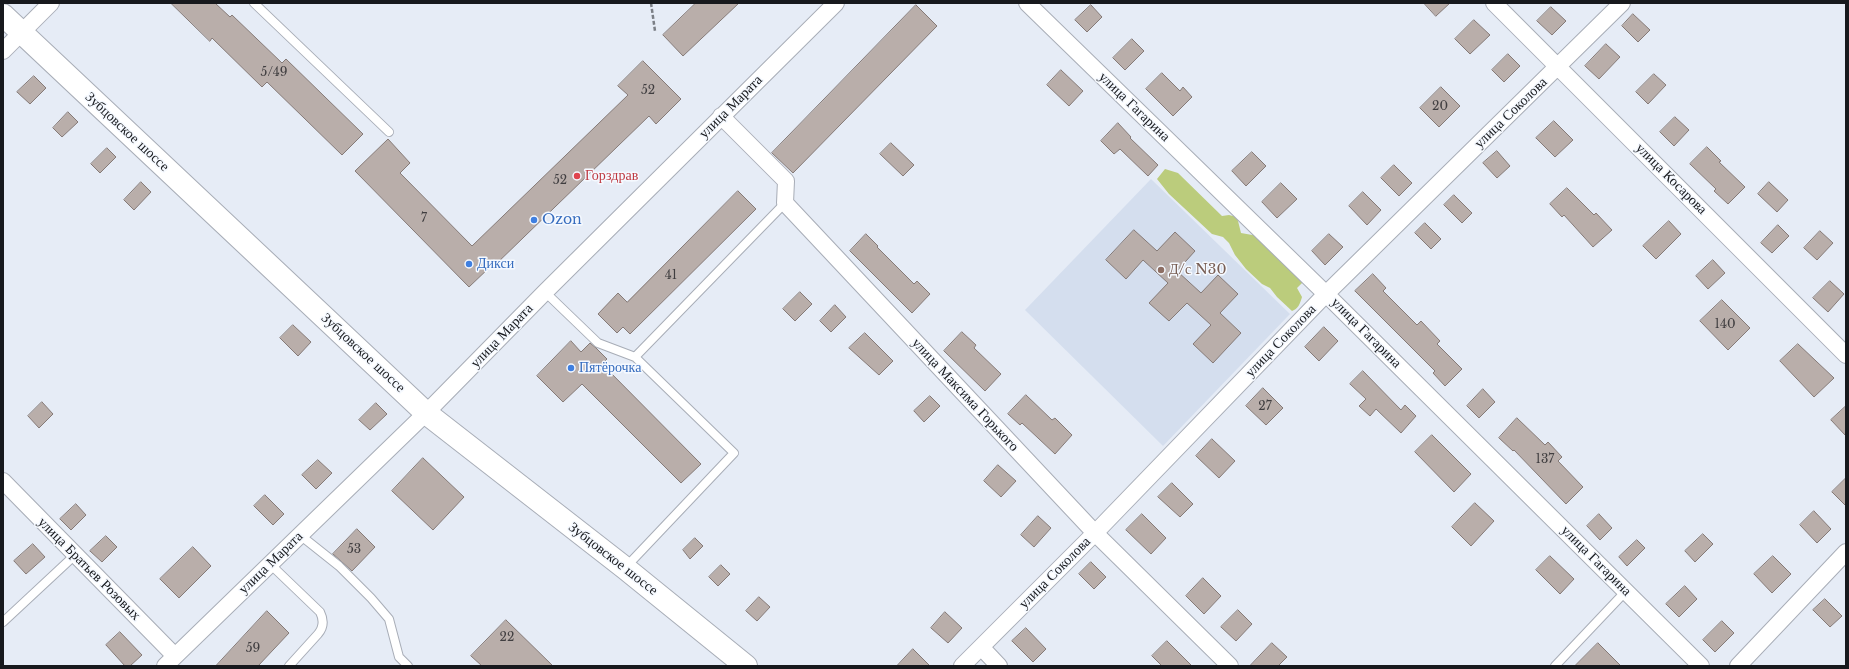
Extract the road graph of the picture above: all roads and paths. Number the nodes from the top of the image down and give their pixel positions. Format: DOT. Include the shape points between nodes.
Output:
graph roads {
  1 [pos="51,3"];
  2 [pos="254,3"];
  3 [pos="651,3"];
  4 [pos="836,3"];
  5 [pos="1027,3"];
  6 [pos="1494,3"];
  7 [pos="1622,3"];
  8 [pos="3,15"];
  9 [pos="655,31"];
  10 [pos="21,32"];
  11 [pos="3,51"];
  12 [pos="1559,66"];
  13 [pos="721,116"];
  14 [pos="389,132"];
  15 [pos="785,203"];
  16 [pos="545,292"];
  17 [pos="1326,294"];
  18 [pos="1846,355"];
  19 [pos="635,357"];
  20 [pos="426,413"];
  21 [pos="3,481"];
  22 [pos="1095,533"];
  23 [pos="300,535"];
  24 [pos="1846,552"];
  25 [pos="75,555"];
  26 [pos="270,564"];
  27 [pos="625,568"];
  28 [pos="1626,591"];
  29 [pos="3,622"];
  30 [pos="981,647"];
  31 [pos="170,661"];
  32 [pos="289,666"];
  33 [pos="408,666"];
  34 [pos="746,666"];
  35 [pos="962,666"];
  36 [pos="999,666"];
  37 [pos="1230,666"];
  38 [pos="1555,666"];
  39 [pos="1701,666"];
  40 [pos="1738,666"];
  1 -- 10 [label="street"];
  2 -- 14 [label="lane"];
  3 -- 9 [label="path"];
  4 -- 13 [label="street, улица Марата"];
  5 -- 17 [label="street, улица Гагарина"];
  6 -- 12 [label="street, улица Косарова"];
  7 -- 12 [label="street, улица Соколова"];
  8 -- 10 [label="main road, Зубцовское шоссе"];
  10 -- 11 [label="street"];
  10 -- 20 [label="main road, Зубцовское шоссе"];
  12 -- 17 [label="street, улица Соколова"];
  12 -- 18 [label="street, улица Косарова"];
  13 -- 15 [label="street" via="786,180"];
  13 -- 16 [label="street, улица Марата"];
  15 -- 19 [label="lane"];
  15 -- 22 [label="street, улица Максима Горького"];
  16 -- 19 [label="lane" via="598,343"];
  16 -- 20 [label="street, улица Марата"];
  17 -- 22 [label="street, улица Соколова"];
  17 -- 28 [label="street, улица Гагарина"];
  19 -- 27 [label="lane" via="734,453"];
  20 -- 23 [label="street, улица Марата"];
  20 -- 27 [label="main road, Зубцовское шоссе"];
  21 -- 25 [label="street, улица Братьев Розовых"];
  22 -- 30 [label="street, улица Соколова"];
  22 -- 37 [label="street, улица Максима Горького"];
  23 -- 26 [label="street, улица Марата"];
  23 -- 33 [label="lane" via="339,566 380,609 388,619 399,657"];
  24 -- 40 [label="street"];
  25 -- 29 [label="lane"];
  25 -- 31 [label="street, улица Братьев Розовых"];
  26 -- 31 [label="street, улица Марата"];
  26 -- 32 [label="lane" via="322,616 321,630"];
  27 -- 34 [label="main road, Зубцовское шоссе"];
  28 -- 38 [label="lane"];
  28 -- 39 [label="street, улица Гагарина"];
  30 -- 35 [label="street, улица Соколова"];
  30 -- 36 [label="street"];
}
